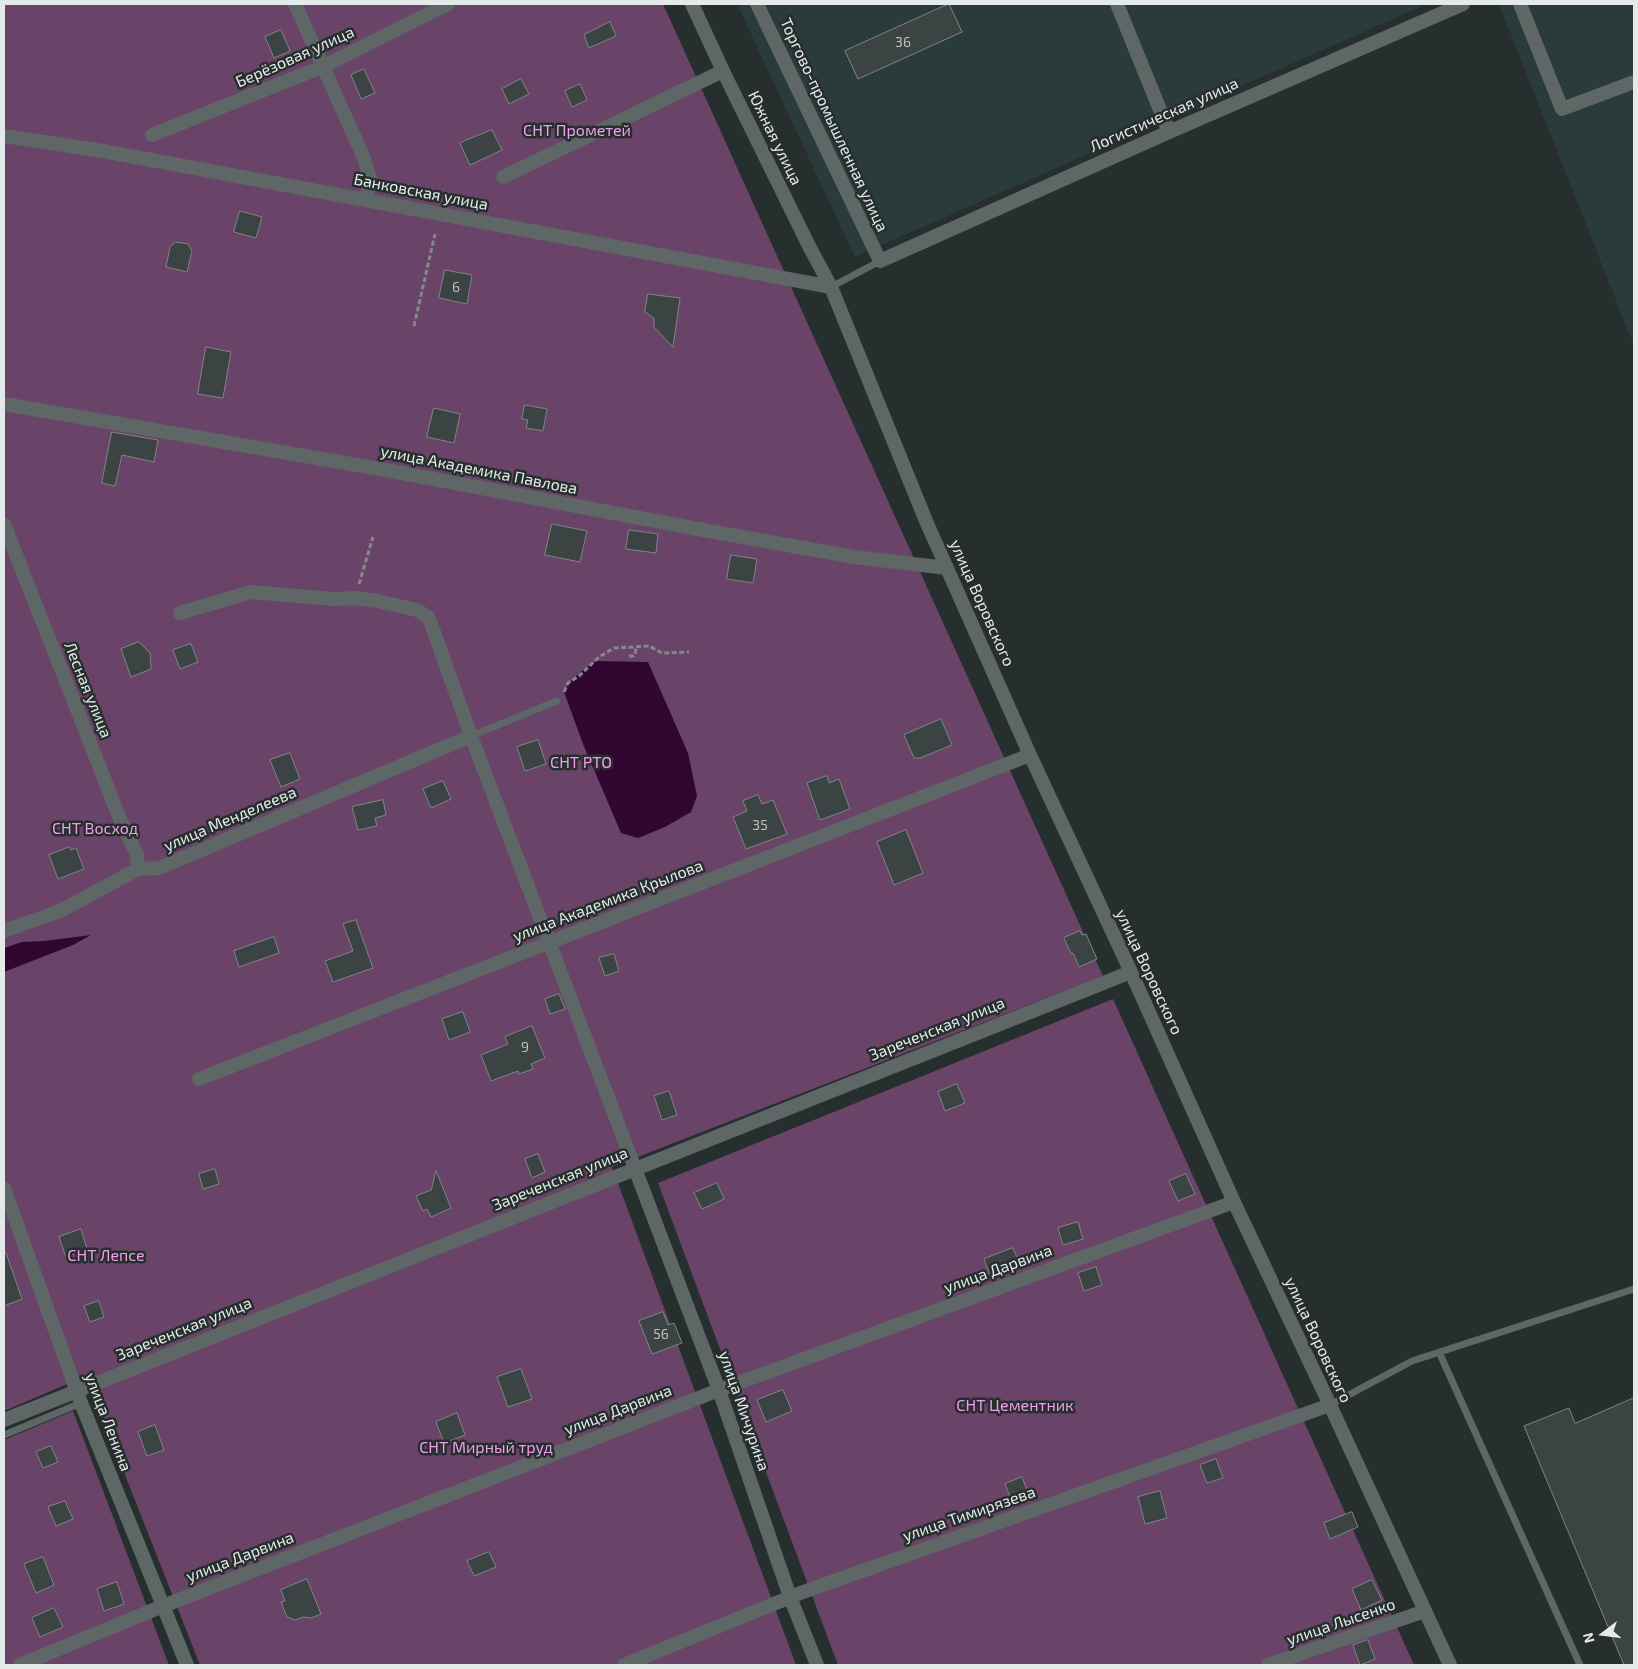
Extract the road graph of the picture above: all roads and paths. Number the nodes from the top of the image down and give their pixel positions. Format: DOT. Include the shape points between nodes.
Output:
graph roads {
  1 [pos="295,4"];
  2 [pos="448,4"];
  3 [pos="692,4"];
  4 [pos="757,4"];
  5 [pos="1117,4"];
  6 [pos="1463,4"];
  7 [pos="1520,4"];
  8 [pos="322,67"];
  9 [pos="723,71"];
  10 [pos="1634,82"];
  11 [pos="1169,132"];
  12 [pos="152,135"];
  13 [pos="4,136"];
  14 [pos="504,177"];
  15 [pos="365,199"];
  16 [pos="434,234"];
  17 [pos="880,261"];
  18 [pos="831,287"];
  19 [pos="414,326"];
  20 [pos="4,404"];
  21 [pos="4,524"];
  22 [pos="373,537"];
  23 [pos="947,568"];
  24 [pos="354,598"];
  25 [pos="180,613"];
  26 [pos="636,647"];
  27 [pos="689,652"];
  28 [pos="629,656"];
  29 [pos="564,692"];
  30 [pos="557,701"];
  31 [pos="471,736"];
  32 [pos="1030,755"];
  33 [pos="138,869"];
  34 [pos="4,931"];
  35 [pos="550,942"];
  36 [pos="1130,972"];
  37 [pos="199,1079"];
  38 [pos="635,1168"];
  39 [pos="4,1188"];
  40 [pos="1234,1202"];
  41 [pos="1634,1290"];
  42 [pos="1439,1352"];
  43 [pos="719,1390"];
  44 [pos="79,1397"];
  45 [pos="1330,1405"];
  46 [pos="4,1420"];
  47 [pos="4,1435"];
  48 [pos="790,1597"];
  49 [pos="163,1606"];
  50 [pos="1425,1611"];
  51 [pos="20,1665"];
  52 [pos="187,1665"];
  53 [pos="624,1665"];
  54 [pos="817,1665"];
  55 [pos="1268,1665"];
  56 [pos="1450,1665"];
  57 [pos="1580,1665"];
  1 -- 8 [label="street"];
  2 -- 8 [label="street, Берёзовая улица"];
  3 -- 9 [label="street, Южная улица"];
  4 -- 17 [label="street, Торгово-промышленная улица"];
  5 -- 11 [label="street"];
  6 -- 11 [label="street, Логистическая улица"];
  7 -- 10 [label="street" via="1562,109"];
  8 -- 12 [label="street, Берёзовая улица"];
  8 -- 15 [label="street" via="364,158 371,182"];
  9 -- 14 [label="street"];
  9 -- 18 [label="street, Южная улица"];
  11 -- 17 [label="street, Логистическая улица"];
  13 -- 15 [label="street, Банковская улица"];
  15 -- 18 [label="street, Банковская улица"];
  16 -- 19 [label="path"];
  17 -- 18 [label="lane"];
  18 -- 23 [label="street, улица Воровского"];
  20 -- 23 [label="street, улица Академика Павлова" via="386,470 854,557"];
  21 -- 33 [label="street, Лесная улица" via="120,820 137,854"];
  22 -- 24 [label="path"];
  23 -- 32 [label="street, улица Воровского"];
  24 -- 25 [label="street, улица Мичурина" via="252,592"];
  24 -- 31 [label="street, улица Мичурина" via="417,610 429,618"];
  26 -- 27 [label="path" via="649,646 662,653"];
  26 -- 28 [label="path" via="635,655"];
  26 -- 29 [label="path" via="614,648 568,683"];
  30 -- 31 [label="lane"];
  31 -- 33 [label="street, улица Менделеева" via="159,868"];
  31 -- 35 [label="street, улица Мичурина"];
  32 -- 35 [label="street, улица Академика Крылова"];
  32 -- 36 [label="street, улица Воровского"];
  33 -- 34 [label="street, улица Менделеева" via="60,911"];
  35 -- 37 [label="street, улица Академика Крылова"];
  35 -- 38 [label="street, улица Мичурина"];
  36 -- 38 [label="street, Зареченская улица"];
  36 -- 40 [label="street, улица Воровского"];
  38 -- 43 [label="street, улица Мичурина"];
  38 -- 44 [label="street, Зареченская улица"];
  39 -- 44 [label="street, улица Ленина"];
  40 -- 43 [label="street, улица Дарвина"];
  40 -- 45 [label="street, улица Воровского"];
  41 -- 42 [label="lane"];
  42 -- 45 [label="lane" via="1412,1361"];
  42 -- 57 [label="lane"];
  43 -- 48 [label="street, улица Мичурина"];
  43 -- 49 [label="street, улица Дарвина"];
  44 -- 46 [label="street, Зареченская улица"];
  44 -- 47 [label="lane"];
  44 -- 49 [label="street, улица Ленина"];
  45 -- 48 [label="street, улица Тимирязева"];
  45 -- 50 [label="street, улица Воровского"];
  48 -- 53 [label="street, улица Тимирязева"];
  48 -- 54 [label="street, улица Мичурина"];
  49 -- 51 [label="street, улица Дарвина"];
  49 -- 52 [label="street, улица Ленина"];
  50 -- 55 [label="street, улица Лысенко"];
  50 -- 56 [label="street, улица Воровского"];
}
